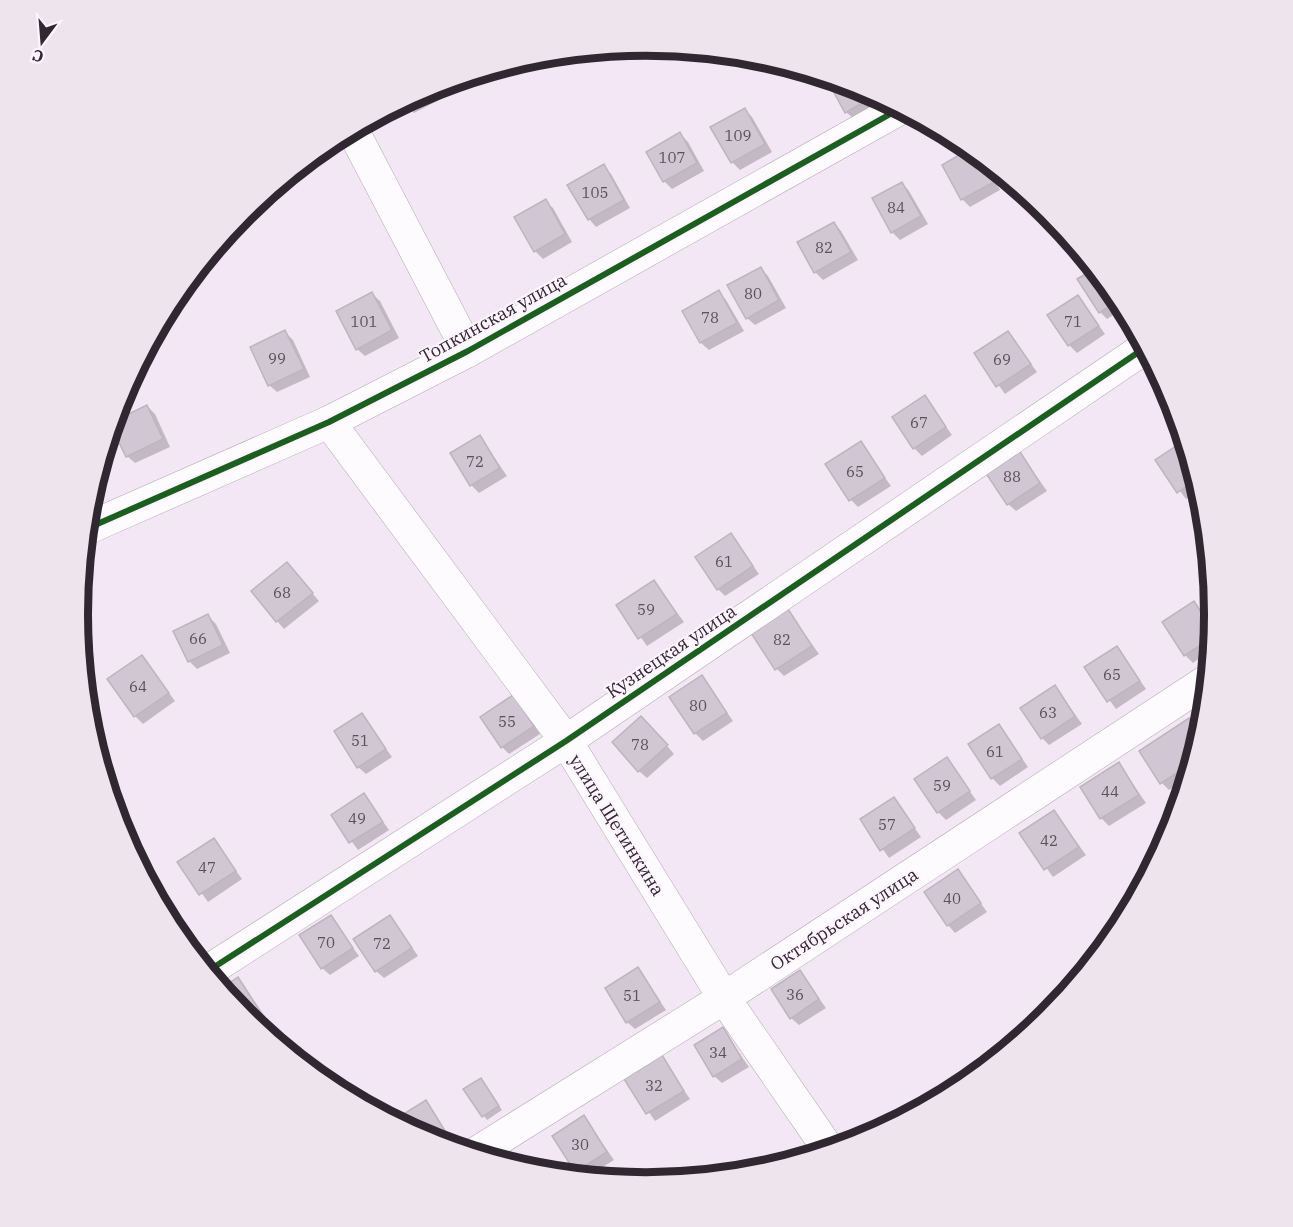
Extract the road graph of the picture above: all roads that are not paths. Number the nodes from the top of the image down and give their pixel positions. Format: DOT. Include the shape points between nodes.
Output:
graph roads {
  1 [pos="892,113"];
  2 [pos="356,137"];
  3 [pos="468,351"];
  4 [pos="1139,352"];
  5 [pos="329,422"];
  6 [pos="96,525"];
  7 [pos="1200,685"];
  8 [pos="566,741"];
  9 [pos="215,966"];
  10 [pos="724,998"];
  11 [pos="824,1142"];
  12 [pos="485,1147"];
  1 -- 3 [label="street, Топкинская улица"];
  2 -- 3 [label="street"];
  3 -- 5 [label="street, Топкинская улица"];
  4 -- 8 [label="street, Кузнецкая улица"];
  5 -- 6 [label="street, Топкинская улица"];
  5 -- 8 [label="street, улица Щетинкина"];
  7 -- 10 [label="street, Октябрьская улица"];
  8 -- 9 [label="street, Кузнецкая улица"];
  8 -- 10 [label="street, улица Щетинкина"];
  10 -- 11 [label="street, улица Щетинкина"];
  10 -- 12 [label="street, Октябрьская улица"];
}
